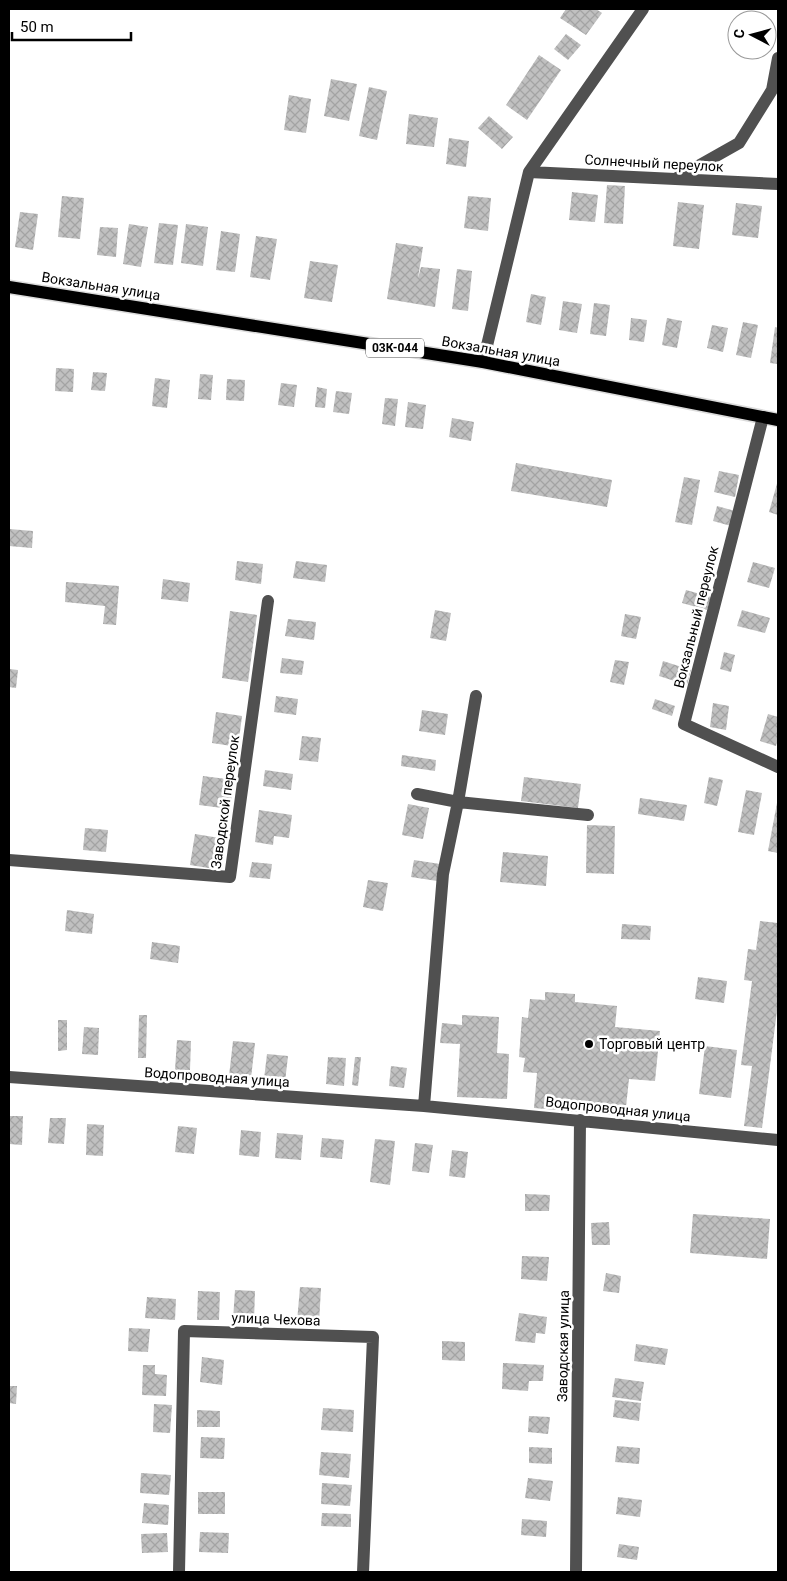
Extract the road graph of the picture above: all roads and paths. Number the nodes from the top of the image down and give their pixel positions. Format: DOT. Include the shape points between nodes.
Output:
graph roads {
  1 [pos="643,9"];
  2 [pos="778,58"];
  3 [pos="529,172"];
  4 [pos="677,178"];
  5 [pos="778,184"];
  6 [pos="9,287"];
  7 [pos="483,362"];
  8 [pos="763,417"];
  9 [pos="778,420"];
  10 [pos="268,601"];
  11 [pos="476,696"];
  12 [pos="778,767"];
  13 [pos="417,794"];
  14 [pos="458,802"];
  15 [pos="588,815"];
  16 [pos="9,860"];
  17 [pos="9,1077"];
  18 [pos="424,1106"];
  19 [pos="580,1120"];
  20 [pos="778,1140"];
  21 [pos="179,1572"];
  22 [pos="363,1572"];
  23 [pos="576,1572"];
  1 -- 3 [label="street"];
  2 -- 4 [label="street" via="772,90 739,143"];
  3 -- 4 [label="street, Солнечный переулок"];
  3 -- 7 [label="street"];
  4 -- 5 [label="street, Солнечный переулок"];
  6 -- 7 [label="main road, Вокзальная улица / 03К-044"];
  7 -- 8 [label="main road, Вокзальная улица / 03К-044"];
  8 -- 9 [label="main road, Вокзальная улица / 03К-044"];
  8 -- 12 [label="street, Вокзальный переулок" via="684,724"];
  10 -- 16 [label="street, Заводской переулок" via="230,877"];
  11 -- 14 [label="street"];
  13 -- 14 [label="street"];
  14 -- 15 [label="street"];
  14 -- 18 [label="street" via="443,874"];
  17 -- 18 [label="street, Водопроводная улица"];
  18 -- 19 [label="street, Водопроводная улица"];
  19 -- 20 [label="street, Водопроводная улица"];
  19 -- 23 [label="street, Заводская улица"];
  21 -- 22 [label="street, улица Чехова" via="184,1330 373,1338"];
}
